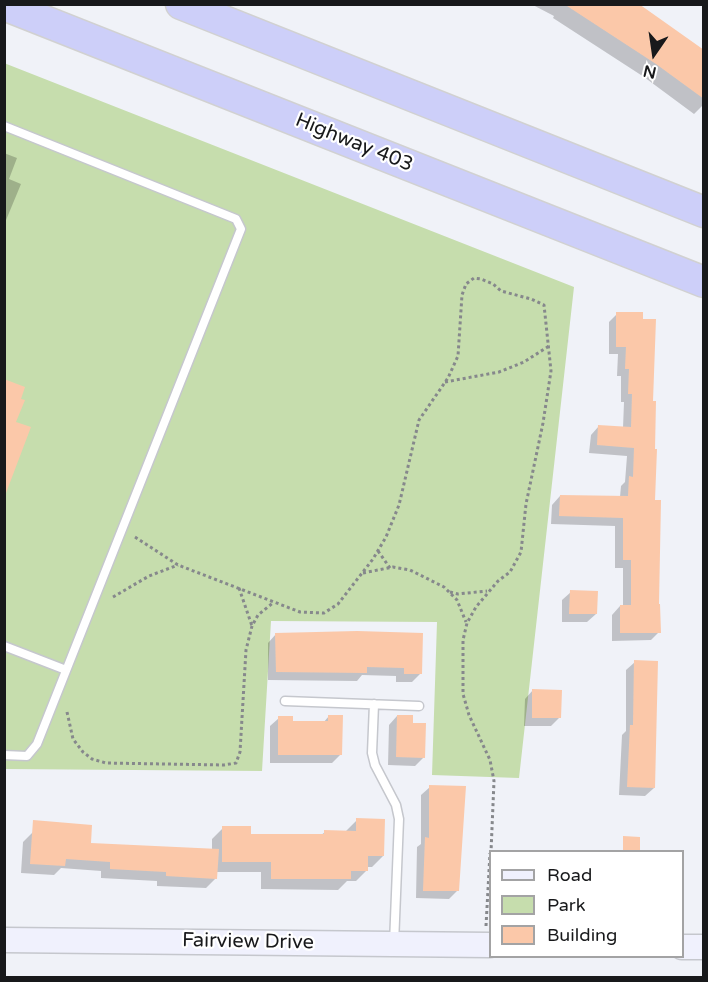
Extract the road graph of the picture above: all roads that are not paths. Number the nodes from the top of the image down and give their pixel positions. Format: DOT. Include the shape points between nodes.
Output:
graph roads {
  1 [pos="181,4"];
  2 [pos="4,5"];
  3 [pos="4,126"];
  4 [pos="704,212"];
  5 [pos="704,282"];
  6 [pos="4,646"];
  7 [pos="66,670"];
  8 [pos="285,701"];
  9 [pos="374,704"];
  10 [pos="418,706"];
  11 [pos="4,755"];
  12 [pos="4,940"];
  13 [pos="394,944"];
  14 [pos="488,945"];
  15 [pos="684,947"];
  16 [pos="704,947"];
  1 -- 4 [label="highway"];
  2 -- 5 [label="highway, Highway 403"];
  3 -- 7 [label="lane" via="236,219 241,229"];
  6 -- 7 [label="lane"];
  7 -- 11 [label="lane" via="37,744 27,756"];
  8 -- 9 [label="lane"];
  9 -- 10 [label="lane"];
  9 -- 13 [label="lane" via="372,753 399,819"];
  12 -- 13 [label="main road, Fairview Drive"];
  13 -- 14 [label="main road, Fairview Drive"];
  15 -- 16 [label="main road"];
}
